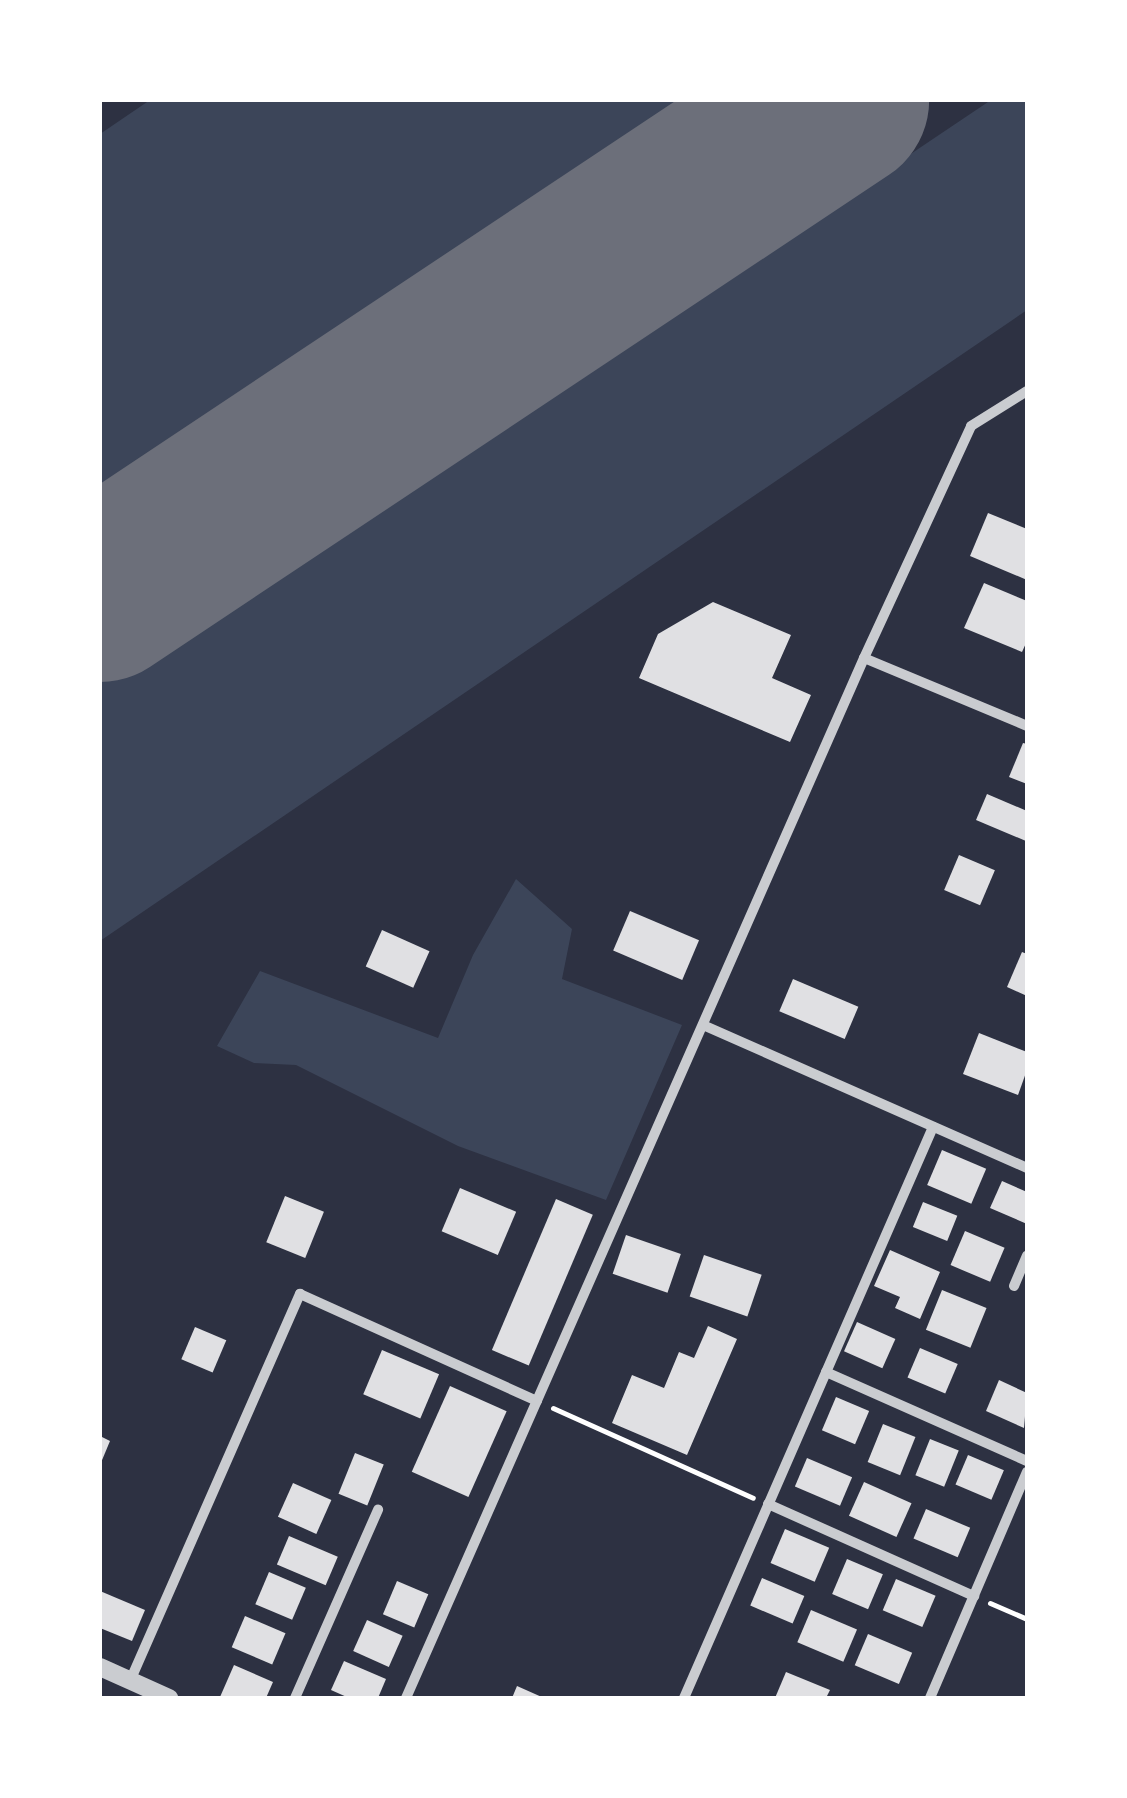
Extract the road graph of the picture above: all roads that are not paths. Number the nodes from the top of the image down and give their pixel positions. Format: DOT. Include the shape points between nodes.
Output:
graph roads {
  1 [pos="1027,391"];
  2 [pos="864,658"];
  3 [pos="1027,726"];
  4 [pos="703,1026"];
  5 [pos="932,1127"];
  6 [pos="1027,1168"];
  7 [pos="1027,1256"];
  8 [pos="1014,1286"];
  9 [pos="826,1372"];
  10 [pos="537,1401"];
  11 [pos="1027,1461"];
  12 [pos="1027,1472"];
  13 [pos="768,1504"];
  14 [pos="378,1510"];
  15 [pos="974,1596"];
  16 [pos="100,1668"];
  17 [pos="130,1680"];
  18 [pos="169,1698"];
  19 [pos="295,1698"];
  20 [pos="406,1698"];
  21 [pos="684,1698"];
  22 [pos="930,1698"];
  1 -- 2 [label="street" via="971,426"];
  2 -- 3 [label="street"];
  2 -- 4 [label="street"];
  4 -- 5 [label="street"];
  4 -- 10 [label="street"];
  5 -- 6 [label="street"];
  5 -- 9 [label="street"];
  7 -- 8 [label="street"];
  9 -- 11 [label="street"];
  9 -- 13 [label="street"];
  10 -- 17 [label="street" via="300,1294"];
  10 -- 20 [label="street"];
  12 -- 15 [label="street"];
  13 -- 15 [label="street"];
  13 -- 21 [label="street"];
  14 -- 19 [label="street"];
  15 -- 22 [label="street"];
  16 -- 17 [label="street"];
  17 -- 18 [label="street"];
}
